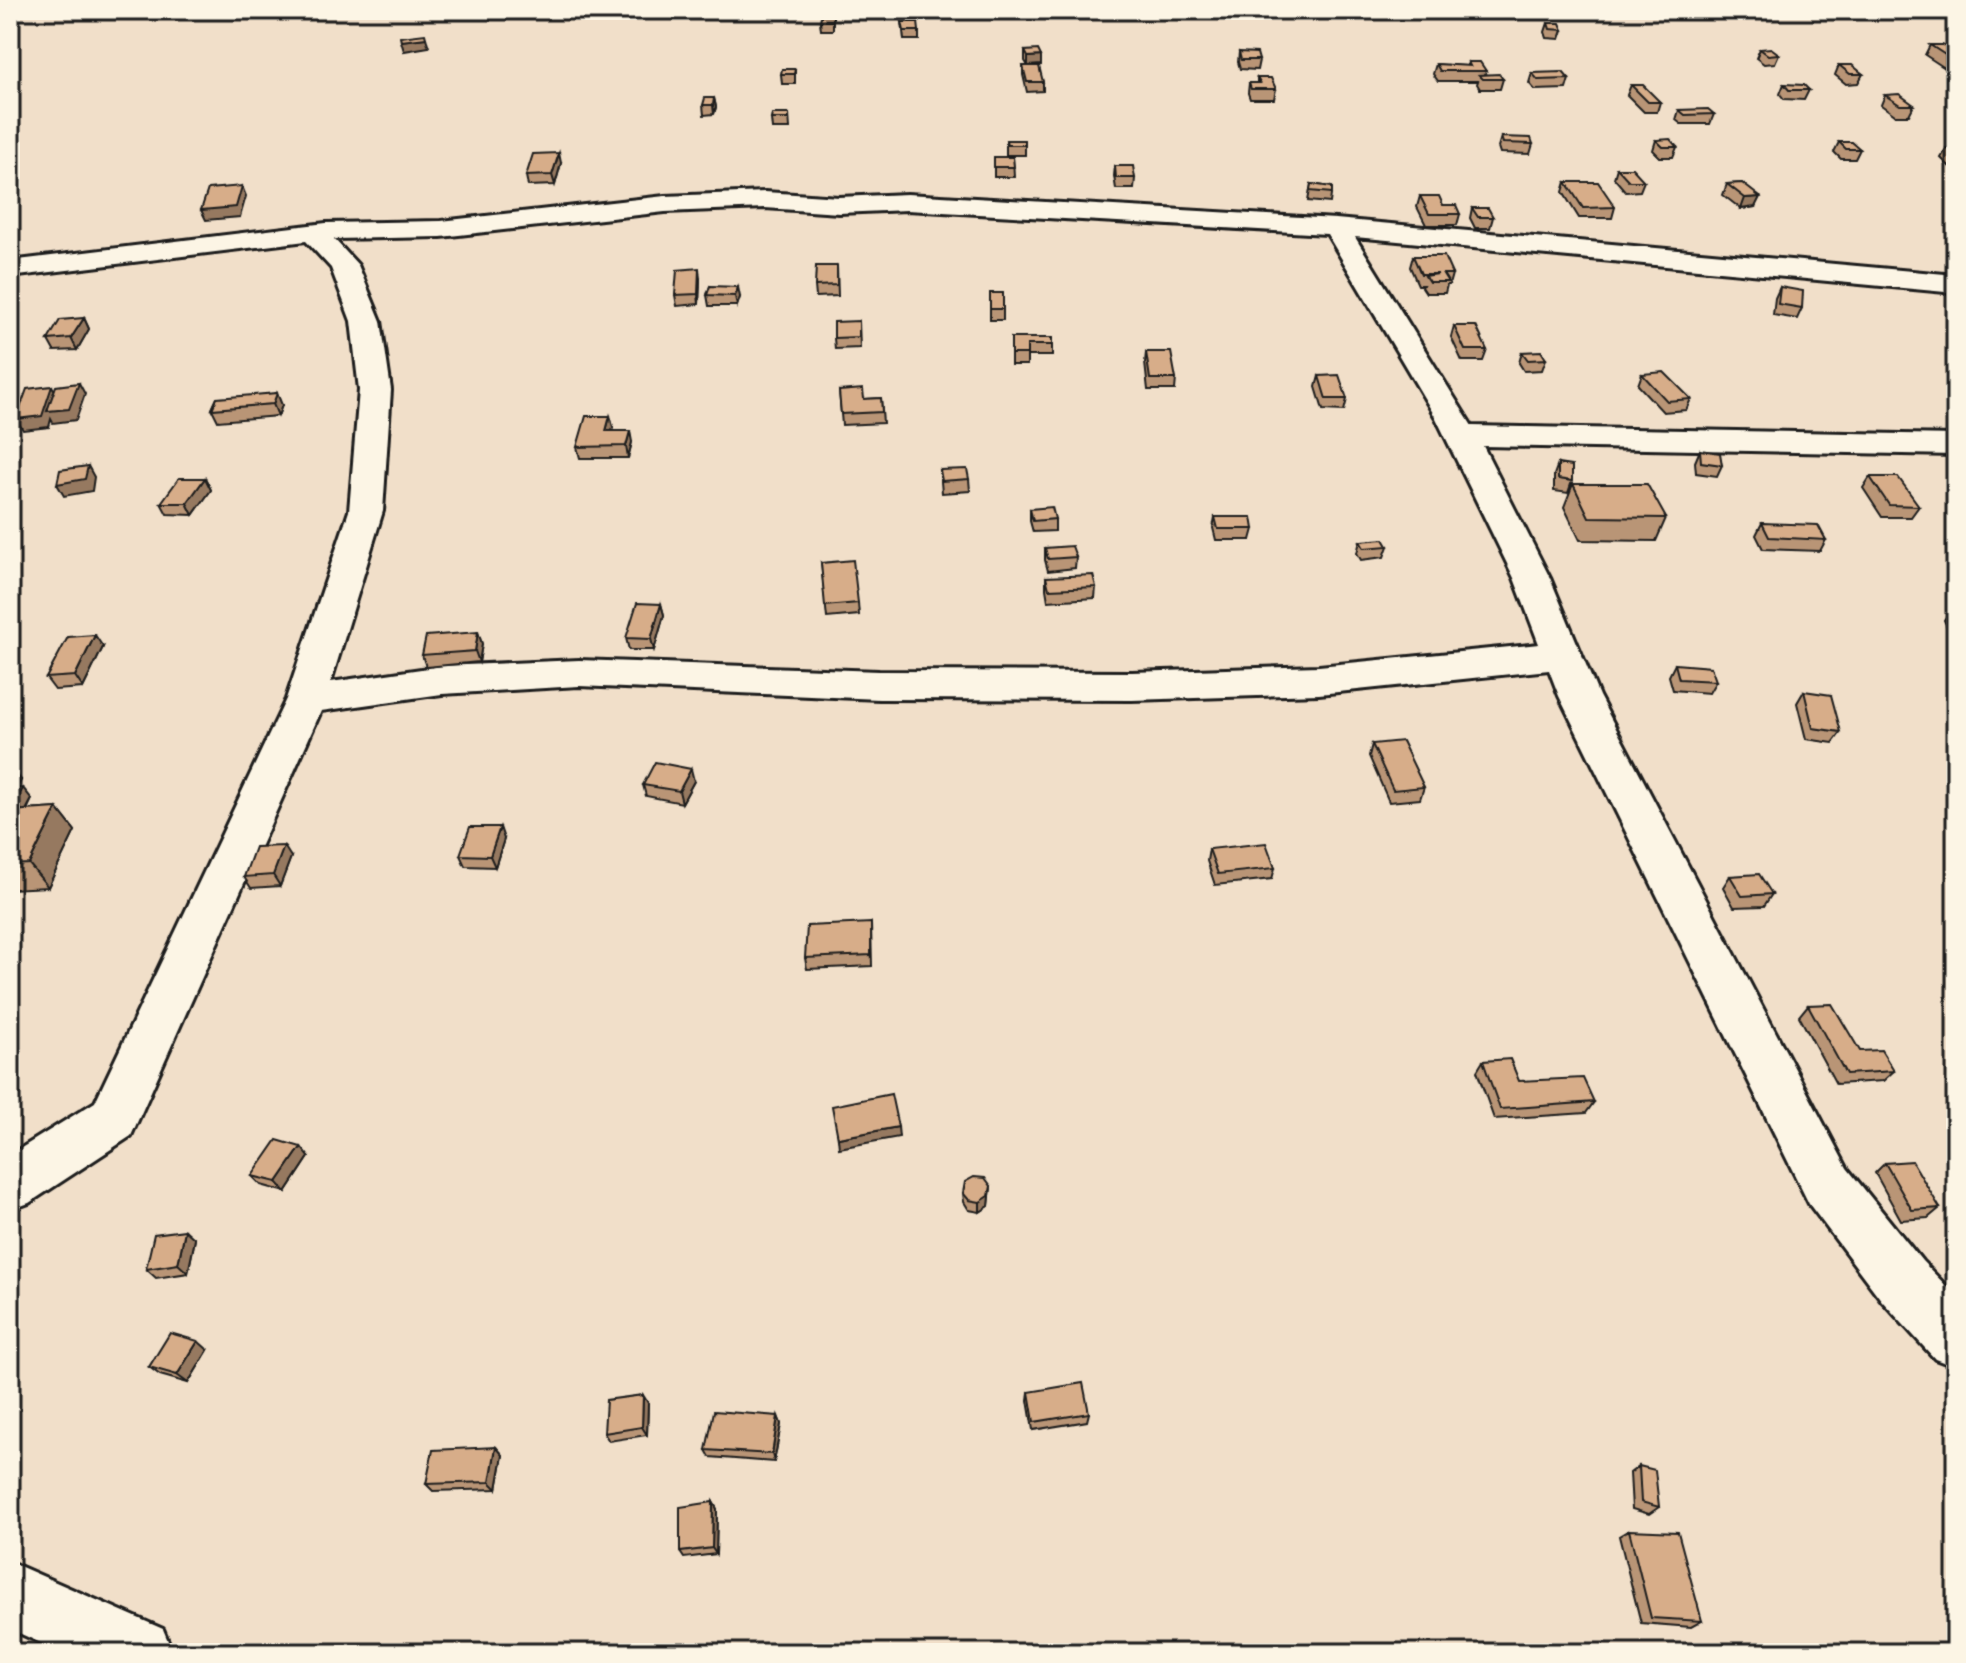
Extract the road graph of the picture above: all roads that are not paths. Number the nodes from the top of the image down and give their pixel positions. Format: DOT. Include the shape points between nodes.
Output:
graph roads {
  1 [pos="1336,227"];
  2 [pos="313,233"];
  3 [pos="10,269"];
  4 [pos="1956,284"];
  5 [pos="1461,436"];
  6 [pos="1956,445"];
  7 [pos="1563,655"];
  8 [pos="306,699"];
  9 [pos="10,1185"];
  10 [pos="1956,1338"];
  11 [pos="10,1595"];
  12 [pos="139,1653"];
  1 -- 2 [label="street" via="907,202 765,200 665,204 441,229"];
  1 -- 4 [label="street"];
  1 -- 5 [label="street"];
  2 -- 3 [label="street"];
  2 -- 8 [label="street" via="344,265 366,321 375,390 366,511"];
  5 -- 6 [label="street"];
  5 -- 7 [label="street" via="1532,578"];
  7 -- 8 [label="street" via="1319,680 879,685 579,673 442,680"];
  7 -- 10 [label="street" via="1828,1186 1902,1281"];
  8 -- 9 [label="street" via="113,1119"];
  11 -- 12 [label="street"];
}
